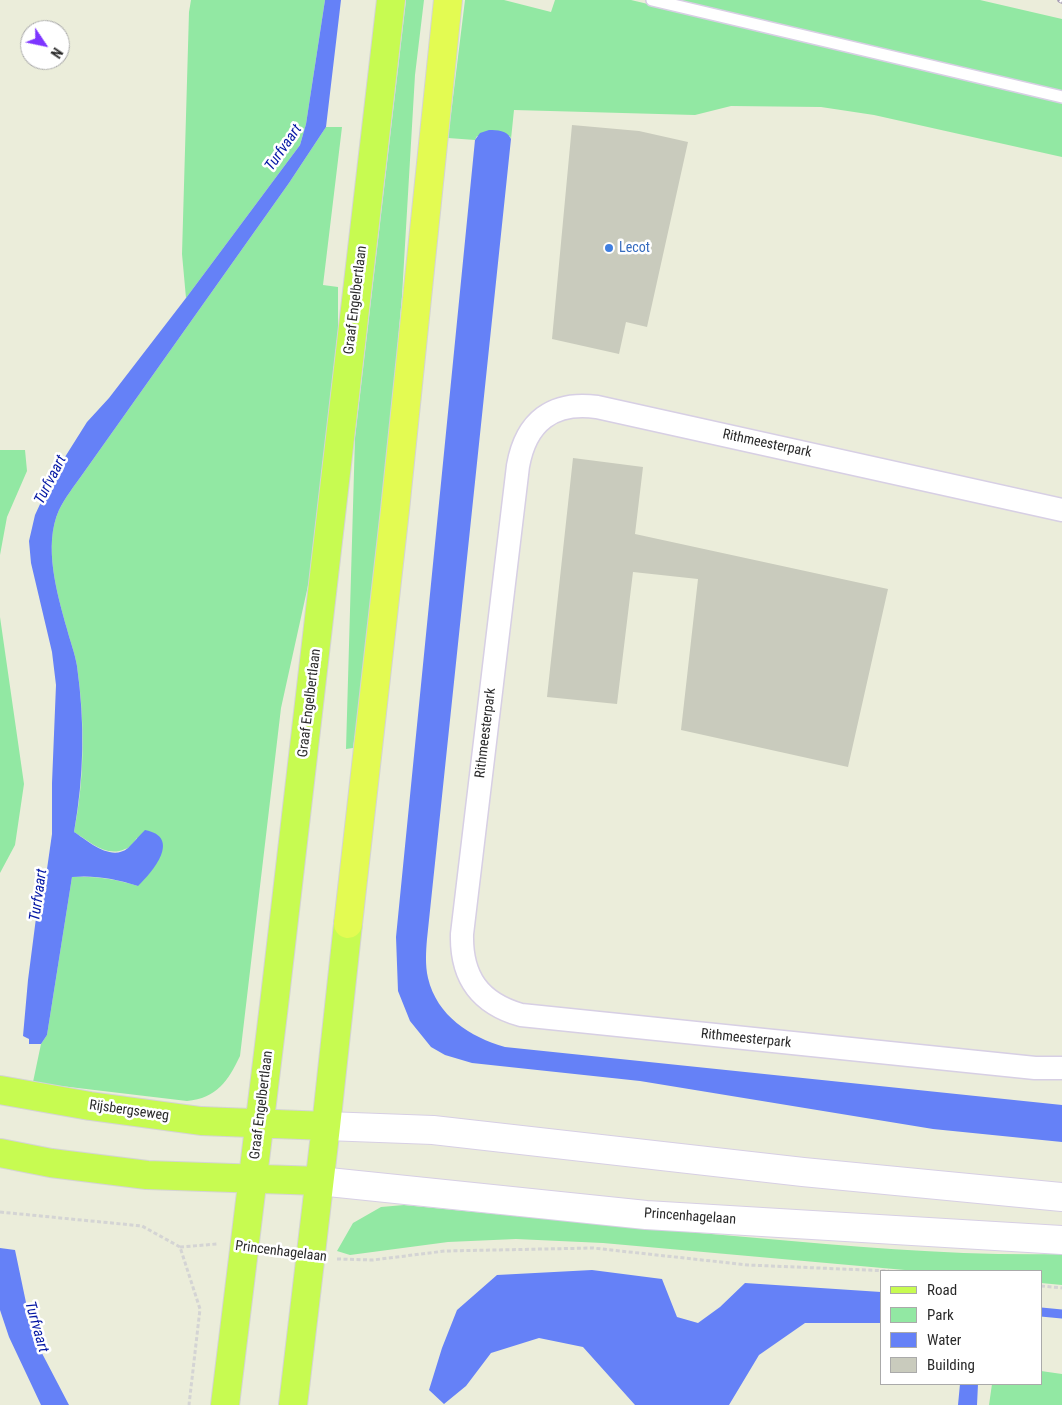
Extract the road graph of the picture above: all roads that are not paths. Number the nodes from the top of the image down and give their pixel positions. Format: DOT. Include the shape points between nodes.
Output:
graph roads {
  1 [pos="391,0"];
  2 [pos="448,0"];
  3 [pos="652,0"];
  4 [pos="1062,97"];
  5 [pos="1062,510"];
  6 [pos="348,924"];
  7 [pos="1062,1068"];
  8 [pos="0,1090"];
  9 [pos="260,1123"];
  10 [pos="326,1126"];
  11 [pos="0,1153"];
  12 [pos="253,1179"];
  13 [pos="319,1181"];
  14 [pos="1062,1197"];
  15 [pos="1062,1240"];
  16 [pos="225,1405"];
  17 [pos="293,1405"];
  1 -- 9 [label="main road, Graaf Engelbertlaan"];
  2 -- 6 [label="highway"];
  3 -- 4 [label="lane"];
  5 -- 7 [label="street, Rithmeesterpark" via="597,407 571,406 546,416 527,437 520,451 462,934 464,963 476,988 495,1006 507,1012 1035,1068"];
  6 -- 10 [label="main road"];
  8 -- 9 [label="main road, Rijsbergseweg" via="201,1121"];
  9 -- 10 [label="main road, Rijsbergseweg"];
  9 -- 12 [label="main road, Graaf Engelbertlaan"];
  10 -- 13 [label="main road"];
  10 -- 14 [label="main road" via="433,1130 803,1172"];
  11 -- 12 [label="main road" via="147,1175"];
  12 -- 13 [label="main road"];
  12 -- 16 [label="main road, Graaf Engelbertlaan"];
  13 -- 15 [label="main road, Princenhagelaan" via="646,1215"];
  13 -- 17 [label="main road"];
}
